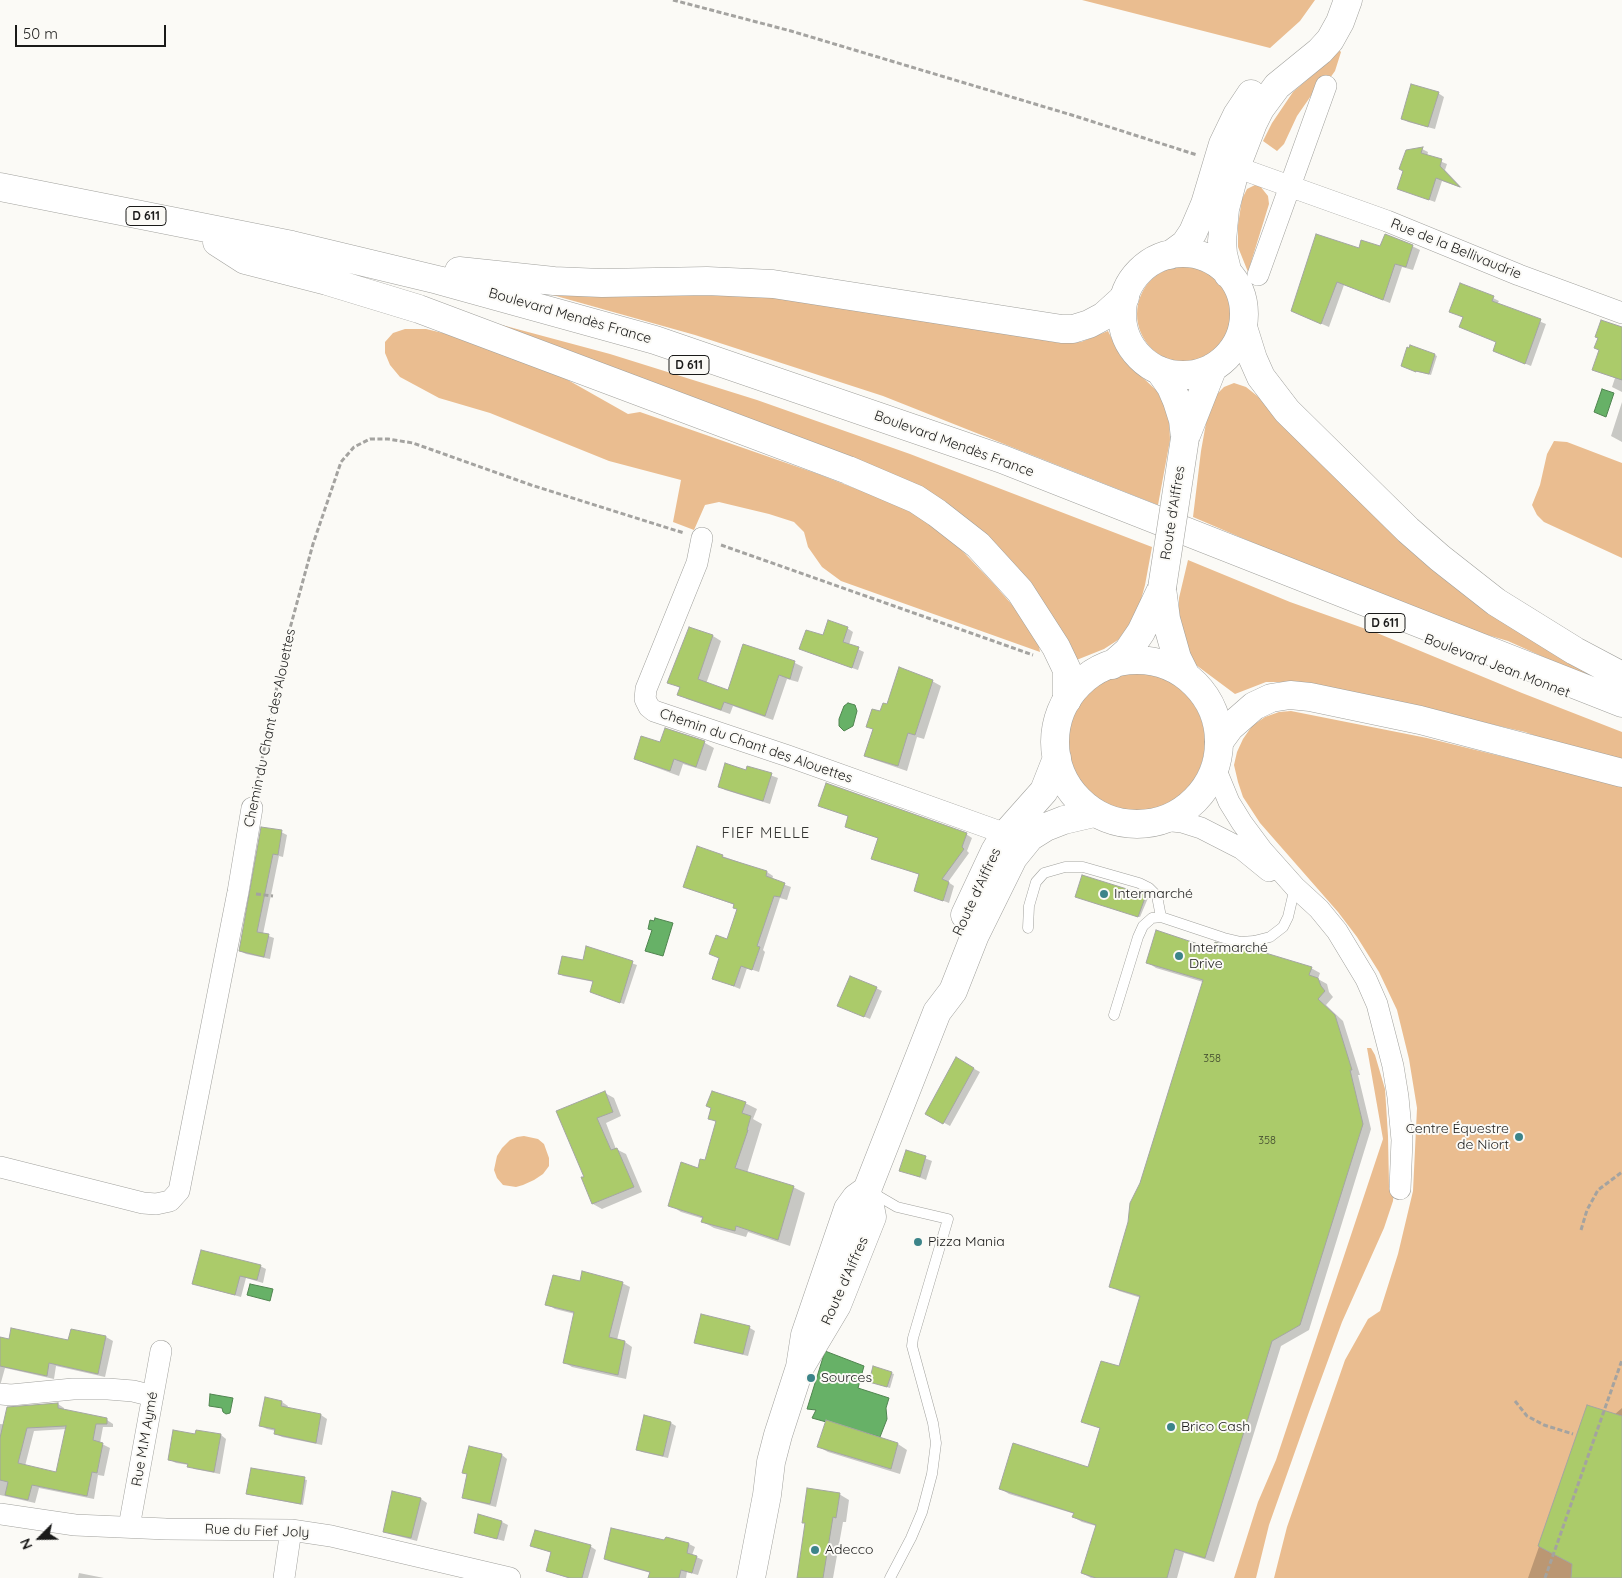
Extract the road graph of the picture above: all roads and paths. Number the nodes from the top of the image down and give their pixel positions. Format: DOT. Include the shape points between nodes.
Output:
graph roads {
  1 [pos="673,0"];
  2 [pos="1336,0"];
  3 [pos="1348,0"];
  4 [pos="1326,86"];
  5 [pos="1227,164"];
  6 [pos="0,187"];
  7 [pos="1290,187"];
  8 [pos="0,199"];
  9 [pos="217,242"];
  10 [pos="292,245"];
  11 [pos="1170,255"];
  12 [pos="1228,274"];
  13 [pos="1258,275"];
  14 [pos="1125,297"];
  15 [pos="1622,313"];
  16 [pos="1243,326"];
  17 [pos="1213,368"];
  18 [pos="1159,370"];
  19 [pos="1185,438"];
  20 [pos="1149,524"];
  21 [pos="702,538"];
  22 [pos="1162,588"];
  23 [pos="1038,657"];
  24 [pos="1112,664"];
  25 [pos="1186,676"];
  26 [pos="1622,676"];
  27 [pos="1067,700"];
  28 [pos="1622,703"];
  29 [pos="1622,715"];
  30 [pos="1219,742"];
  31 [pos="1057,758"];
  32 [pos="1214,768"];
  33 [pos="1622,773"];
  34 [pos="252,808"];
  35 [pos="1094,813"];
  36 [pos="1163,820"];
  37 [pos="1004,836"];
  38 [pos="1295,887"];
  39 [pos="1161,917"];
  40 [pos="1028,928"];
  41 [pos="937,1012"];
  42 [pos="1114,1015"];
  43 [pos="0,1167"];
  44 [pos="1622,1172"];
  45 [pos="1400,1189"];
  46 [pos="867,1190"];
  47 [pos="1581,1230"];
  48 [pos="161,1351"];
  49 [pos="1622,1360"];
  50 [pos="0,1394"];
  51 [pos="153,1396"];
  52 [pos="1515,1401"];
  53 [pos="1573,1434"];
  54 [pos="771,1462"];
  55 [pos="0,1514"];
  56 [pos="129,1527"];
  57 [pos="291,1530"];
  58 [pos="284,1578"];
  59 [pos="510,1578"];
  60 [pos="732,1578"];
  61 [pos="750,1578"];
  62 [pos="890,1578"];
  63 [pos="1545,1578"];
  1 -- 5 [label="path" via="800,34"];
  2 -- 5 [label="main road" via="1320,32 1251,94 1229,130"];
  3 -- 5 [label="main road" via="1330,40 1277,86"];
  4 -- 7 [label="street"];
  5 -- 7 [label="street, Rue de la Bellivaudrie"];
  5 -- 11 [label="main road" via="1193,232"];
  5 -- 12 [label="main road" via="1223,254"];
  6 -- 10 [label="main road, Boulevard Mendès France / D 611"];
  7 -- 13 [label="street"];
  7 -- 15 [label="street, Rue de la Bellivaudrie" via="1387,221"];
  8 -- 9 [label="main road, Boulevard Mendès France / D 611"];
  9 -- 20 [label="main road, Boulevard Mendès France / D 611" via="426,290 575,330 802,402"];
  9 -- 27 [label="main road" via="245,260 419,309 848,470 916,499 978,545 1020,591 1066,670"];
  10 -- 14 [label="main road" via="302,238 436,268 534,279 602,283 708,281 772,284 1062,330 1089,324 1104,316"];
  10 -- 20 [label="main road, Boulevard Mendès France / D 611" via="438,280 655,340 1002,459"];
  11 -- 12 [label="main road" via="1195,254 1208,258"];
  11 -- 14 [label="main road" via="1154,260 1142,270 1131,282"];
  12 -- 16 [label="main road" via="1240,293"];
  14 -- 18 [label="main road" via="1123,318 1128,340 1147,363"];
  16 -- 17 [label="main road" via="1232,350"];
  16 -- 26 [label="main road" via="1261,376 1287,411 1408,530 1496,602 1574,651"];
  17 -- 18 [label="main road" via="1186,375"];
  17 -- 19 [label="main road, Route d'Aiffres"];
  18 -- 19 [label="main road, Route d'Aiffres" via="1177,401"];
  19 -- 22 [label="main road, Route d'Aiffres, bridge"];
  20 -- 28 [label="main road, Boulevard Jean Monnet / D 611"];
  20 -- 29 [label="main road, Boulevard Jean Monnet / D 611"];
  21 -- 23 [label="path, Chemin du Chant des Alouettes"];
  21 -- 34 [label="path, Chemin du Chant des Alouettes" via="413,443 370,440 354,447 341,462 313,544 286,643"];
  21 -- 37 [label="street, Chemin du Chant des Alouettes" via="697,563 646,689 645,700 649,707 995,830"];
  22 -- 24 [label="main road, Route d'Aiffres" via="1141,632"];
  22 -- 25 [label="main road, Route d'Aiffres" via="1166,619 1177,658"];
  24 -- 25 [label="main road" via="1148,661"];
  24 -- 27 [label="main road" via="1086,678"];
  25 -- 30 [label="main road" via="1209,703"];
  27 -- 31 [label="main road" via="1056,728"];
  30 -- 32 [label="main road"];
  30 -- 33 [label="main road" via="1230,727 1254,706 1290,695 1420,720"];
  31 -- 35 [label="main road" via="1069,788"];
  31 -- 37 [label="main road, Route d'Aiffres" via="1044,791"];
  32 -- 36 [label="main road" via="1207,785 1195,800"];
  32 -- 38 [label="street" via="1242,823"];
  34 -- 43 [label="street, Chemin du Chant des Alouettes" via="180,1191 170,1202 143,1203"];
  35 -- 36 [label="main road" via="1126,824"];
  35 -- 41 [label="main road, Route d'Aiffres" via="1046,827 1022,846 975,935 953,991"];
  36 -- 38 [label="street" via="1202,828 1222,838"];
  37 -- 41 [label="main road, Route d'Aiffres" via="943,965"];
  38 -- 39 [label="lane" via="1283,927 1270,937 1254,941 1224,938"];
  38 -- 45 [label="street" via="1338,931 1377,1004 1398,1097 1402,1140"];
  39 -- 40 [label="lane" via="1157,896 1150,888 1083,867 1065,867 1039,877 1029,906"];
  39 -- 42 [label="lane" via="1147,922 1138,937"];
  41 -- 46 [label="main road, Route d'Aiffres"];
  44 -- 47 [label="path" via="1598,1190"];
  46 -- 54 [label="main road, Route d'Aiffres" via="872,1217 837,1305 800,1366"];
  46 -- 62 [label="lane" via="897,1207 948,1219 912,1346 933,1423 936,1443 932,1474 922,1512"];
  48 -- 51 [label="street, Rue M.M Aymé"];
  49 -- 63 [label="path"];
  50 -- 51 [label="street" via="108,1389"];
  51 -- 56 [label="street, Rue M.M Aymé"];
  52 -- 53 [label="path" via="1527,1416"];
  54 -- 60 [label="main road, Route d'Aiffres" via="758,1489"];
  54 -- 61 [label="main road, Route d'Aiffres"];
  55 -- 56 [label="street, Rue du Fief Joly" via="75,1525"];
  56 -- 57 [label="street, Rue du Fief Joly"];
  57 -- 58 [label="street"];
  57 -- 59 [label="street, Rue du Fief Joly" via="331,1536"];
}
